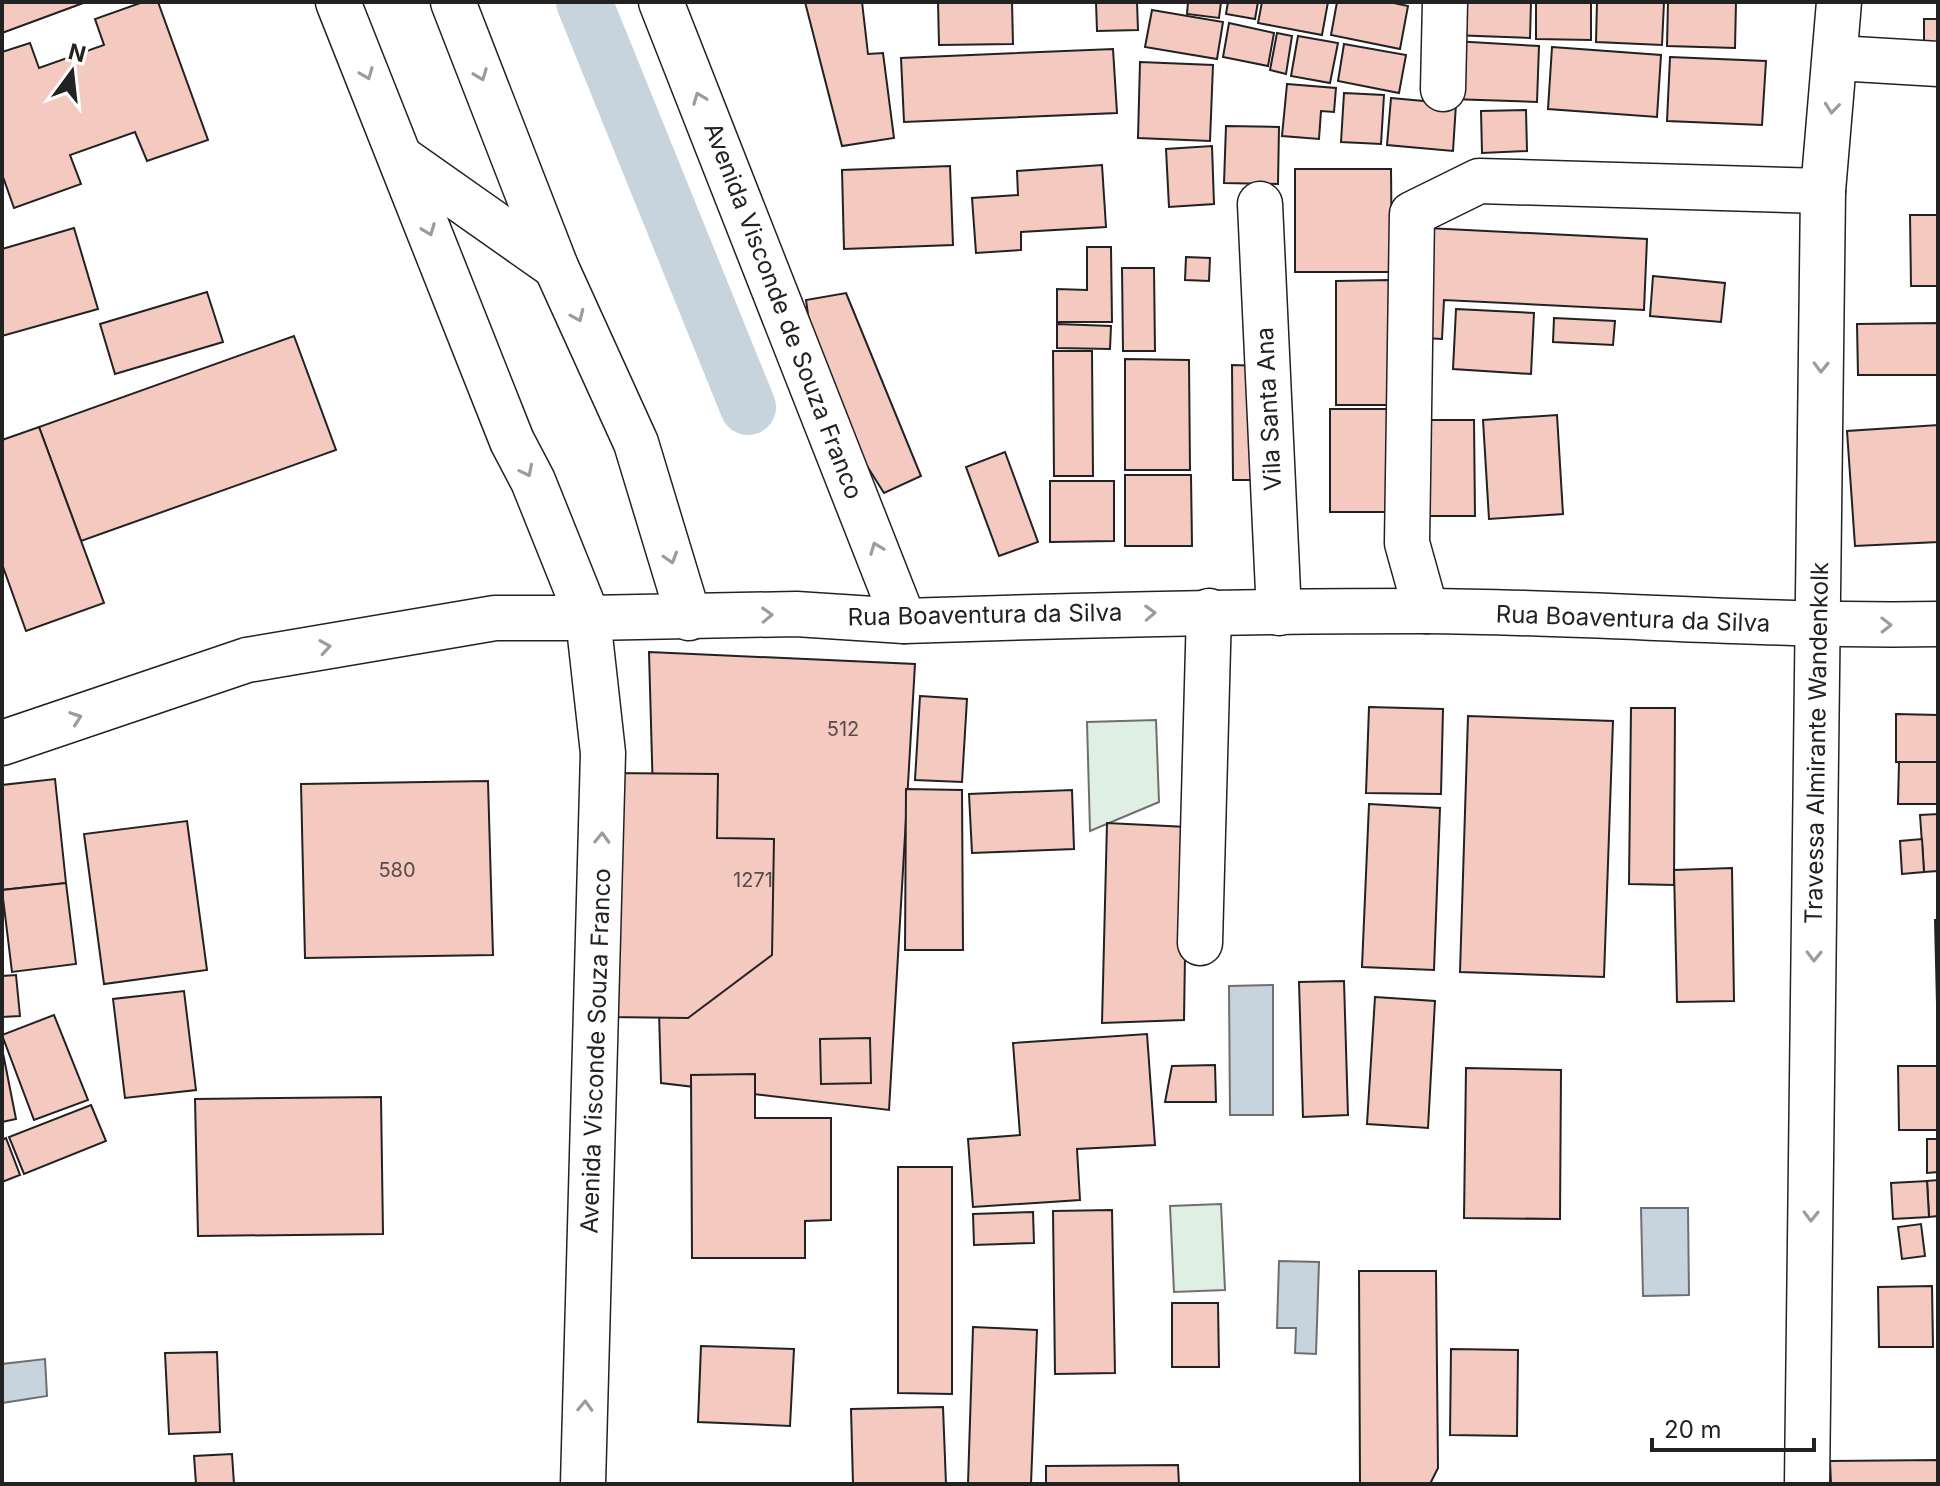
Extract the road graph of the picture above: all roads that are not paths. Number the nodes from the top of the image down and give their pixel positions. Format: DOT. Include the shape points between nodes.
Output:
graph roads {
  1 [pos="338,2"];
  2 [pos="453,2"];
  3 [pos="661,2"];
  4 [pos="1445,2"];
  5 [pos="1839,2"];
  6 [pos="1837,58"];
  7 [pos="1938,64"];
  8 [pos="1443,89"];
  9 [pos="401,158"];
  10 [pos="1823,191"];
  11 [pos="1260,204"];
  12 [pos="556,267"];
  13 [pos="1209,611"];
  14 [pos="1426,611"];
  15 [pos="1279,613"];
  16 [pos="588,618"];
  17 [pos="689,618"];
  18 [pos="904,621"];
  19 [pos="1938,624"];
  20 [pos="1819,626"];
  21 [pos="2,743"];
  22 [pos="1200,943"];
  23 [pos="583,1484"];
  24 [pos="1807,1484"];
  1 -- 9 [label="street, one-way"];
  2 -- 12 [label="street, one-way"];
  18 -- 3 [label="street, Avenida Visconde de Souza Franco, one-way"];
  4 -- 8 [label="street"];
  5 -- 6 [label="street, Travessa Almirante Wandenkolk"];
  6 -- 7 [label="street"];
  6 -- 10 [label="street, Travessa Almirante Wandenkolk, one-way"];
  9 -- 12 [label="street"];
  9 -- 16 [label="street, one-way"];
  10 -- 14 [label="street" via="1479,181 1412,214 1407,543"];
  10 -- 20 [label="street, Travessa Almirante Wandenkolk, one-way"];
  11 -- 15 [label="street, Vila Santa Ana"];
  12 -- 17 [label="street, one-way" via="636,443"];
  13 -- 15 [label="street, Rua Boaventura da Silva"];
  18 -- 13 [label="street, Rua Boaventura da Silva, one-way"];
  13 -- 22 [label="street"];
  14 -- 15 [label="street, Rua Boaventura da Silva"];
  14 -- 20 [label="street, Rua Boaventura da Silva"];
  16 -- 17 [label="street, Rua Boaventura da Silva"];
  21 -- 16 [label="street, Rua Boaventura da Silva, one-way" via="247,660 495,618"];
  23 -- 16 [label="street, Avenida Visconde Souza Franco, one-way" via="604,791"];
  17 -- 18 [label="street, Rua Boaventura da Silva, one-way" via="796,614"];
  20 -- 19 [label="street, Rua Boaventura da Silva, one-way"];
  20 -- 24 [label="street, Travessa Almirante Wandenkolk, one-way"];
}
